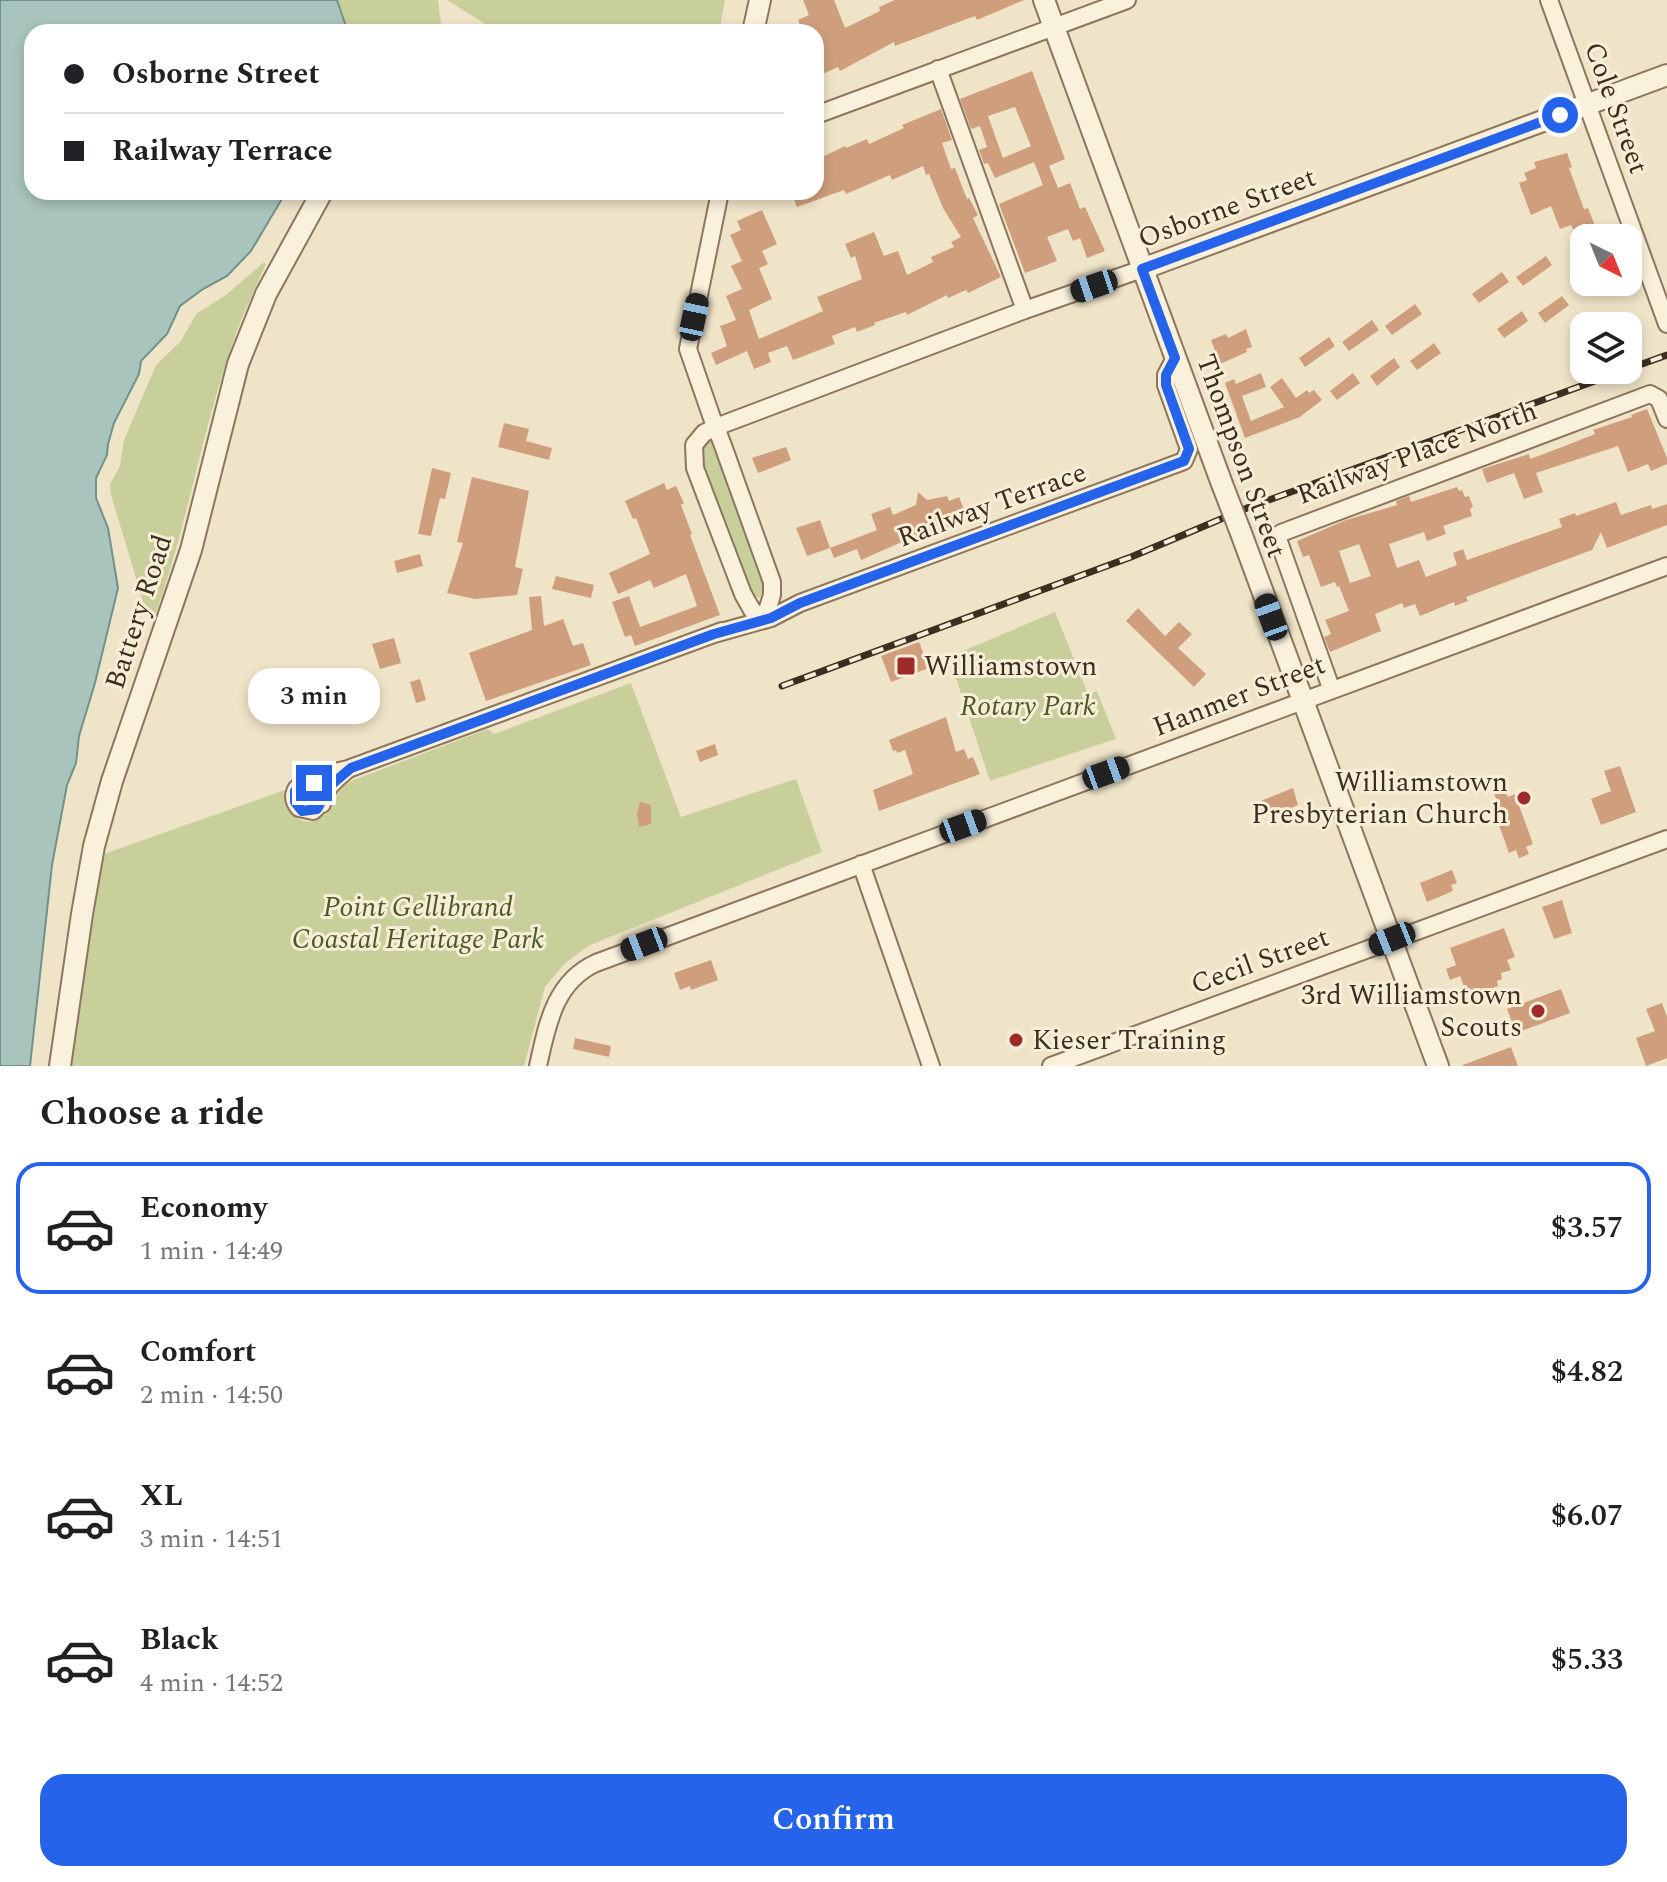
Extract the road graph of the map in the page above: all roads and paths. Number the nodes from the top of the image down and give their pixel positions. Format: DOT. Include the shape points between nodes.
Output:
graph roads {
  1 [pos="760,0"];
  2 [pos="1044,0"];
  3 [pos="1127,0"];
  4 [pos="1549,0"];
  5 [pos="754,24"];
  6 [pos="1054,27"];
  7 [pos="938,69"];
  8 [pos="1667,75"];
  9 [pos="1587,105"];
  10 [pos="824,112"];
  11 [pos="318,200"];
  12 [pos="718,200"];
  13 [pos="1142,269"];
  14 [pos="1025,310"];
  15 [pos="1667,324"];
  16 [pos="1175,358"];
  17 [pos="1667,419"];
  18 [pos="716,427"];
  19 [pos="1667,566"];
  20 [pos="743,594"];
  21 [pos="764,620"];
  22 [pos="714,634"];
  23 [pos="1331,688"];
  24 [pos="1303,700"];
  25 [pos="348,769"];
  26 [pos="303,783"];
  27 [pos="322,804"];
  28 [pos="1667,839"];
  29 [pos="861,864"];
  30 [pos="1392,939"];
  31 [pos="60,1066"];
  32 [pos="538,1066"];
  33 [pos="931,1066"];
  34 [pos="1051,1066"];
  35 [pos="1438,1066"];
  1 -- 5 [label="street"];
  2 -- 6 [label="street, Thompson Street"];
  3 -- 6 [label="street"];
  4 -- 9 [label="street, Cole Street"];
  6 -- 7 [label="street"];
  6 -- 13 [label="street, Thompson Street"];
  7 -- 10 [label="street"];
  7 -- 14 [label="street"];
  8 -- 9 [label="street, Osborne Street"];
  9 -- 13 [label="street, Osborne Street"];
  9 -- 15 [label="street, Cole Street"];
  11 -- 31 [label="street, Battery Road" via="266,294 238,364 191,550 112,781 94,846"];
  12 -- 18 [label="street" via="688,349"];
  13 -- 14 [label="street, Osborne Street"];
  13 -- 16 [label="street, Thompson Street"];
  14 -- 18 [label="street, Osborne Street"];
  16 -- 21 [label="street, Railway Terrace" via="1166,385 1189,449 1184,461"];
  16 -- 24 [label="street, Thompson Street, bridge"];
  17 -- 23 [label="street, Railway Place North" via="1659,399 1650,394 1281,533 1278,539"];
  18 -- 20 [label="street" via="696,441 694,463"];
  18 -- 21 [label="street" via="769,572 772,595"];
  19 -- 23 [label="street, Hanmer Street"];
  20 -- 21 [label="street"];
  20 -- 22 [label="street, Railway Terrace" via="747,618"];
  21 -- 22 [label="street, Railway Terrace"];
  22 -- 25 [label="street, Railway Terrace"];
  23 -- 24 [label="street, Hanmer Street"];
  24 -- 29 [label="street, Hanmer Street"];
  24 -- 30 [label="street, Thompson Street"];
  25 -- 26 [label="street, Railway Terrace"];
  25 -- 27 [label="street"];
  26 -- 27 [label="street" via="320,787"];
  26 -- 27 [label="street" via="294,794 299,808 313,811"];
  28 -- 30 [label="street, Cecil Street"];
  29 -- 32 [label="street, Hanmer Street" via="584,969 566,985 553,1009"];
  29 -- 33 [label="street"];
  30 -- 34 [label="street, Cecil Street"];
  30 -- 35 [label="street, Thompson Street"];
}
